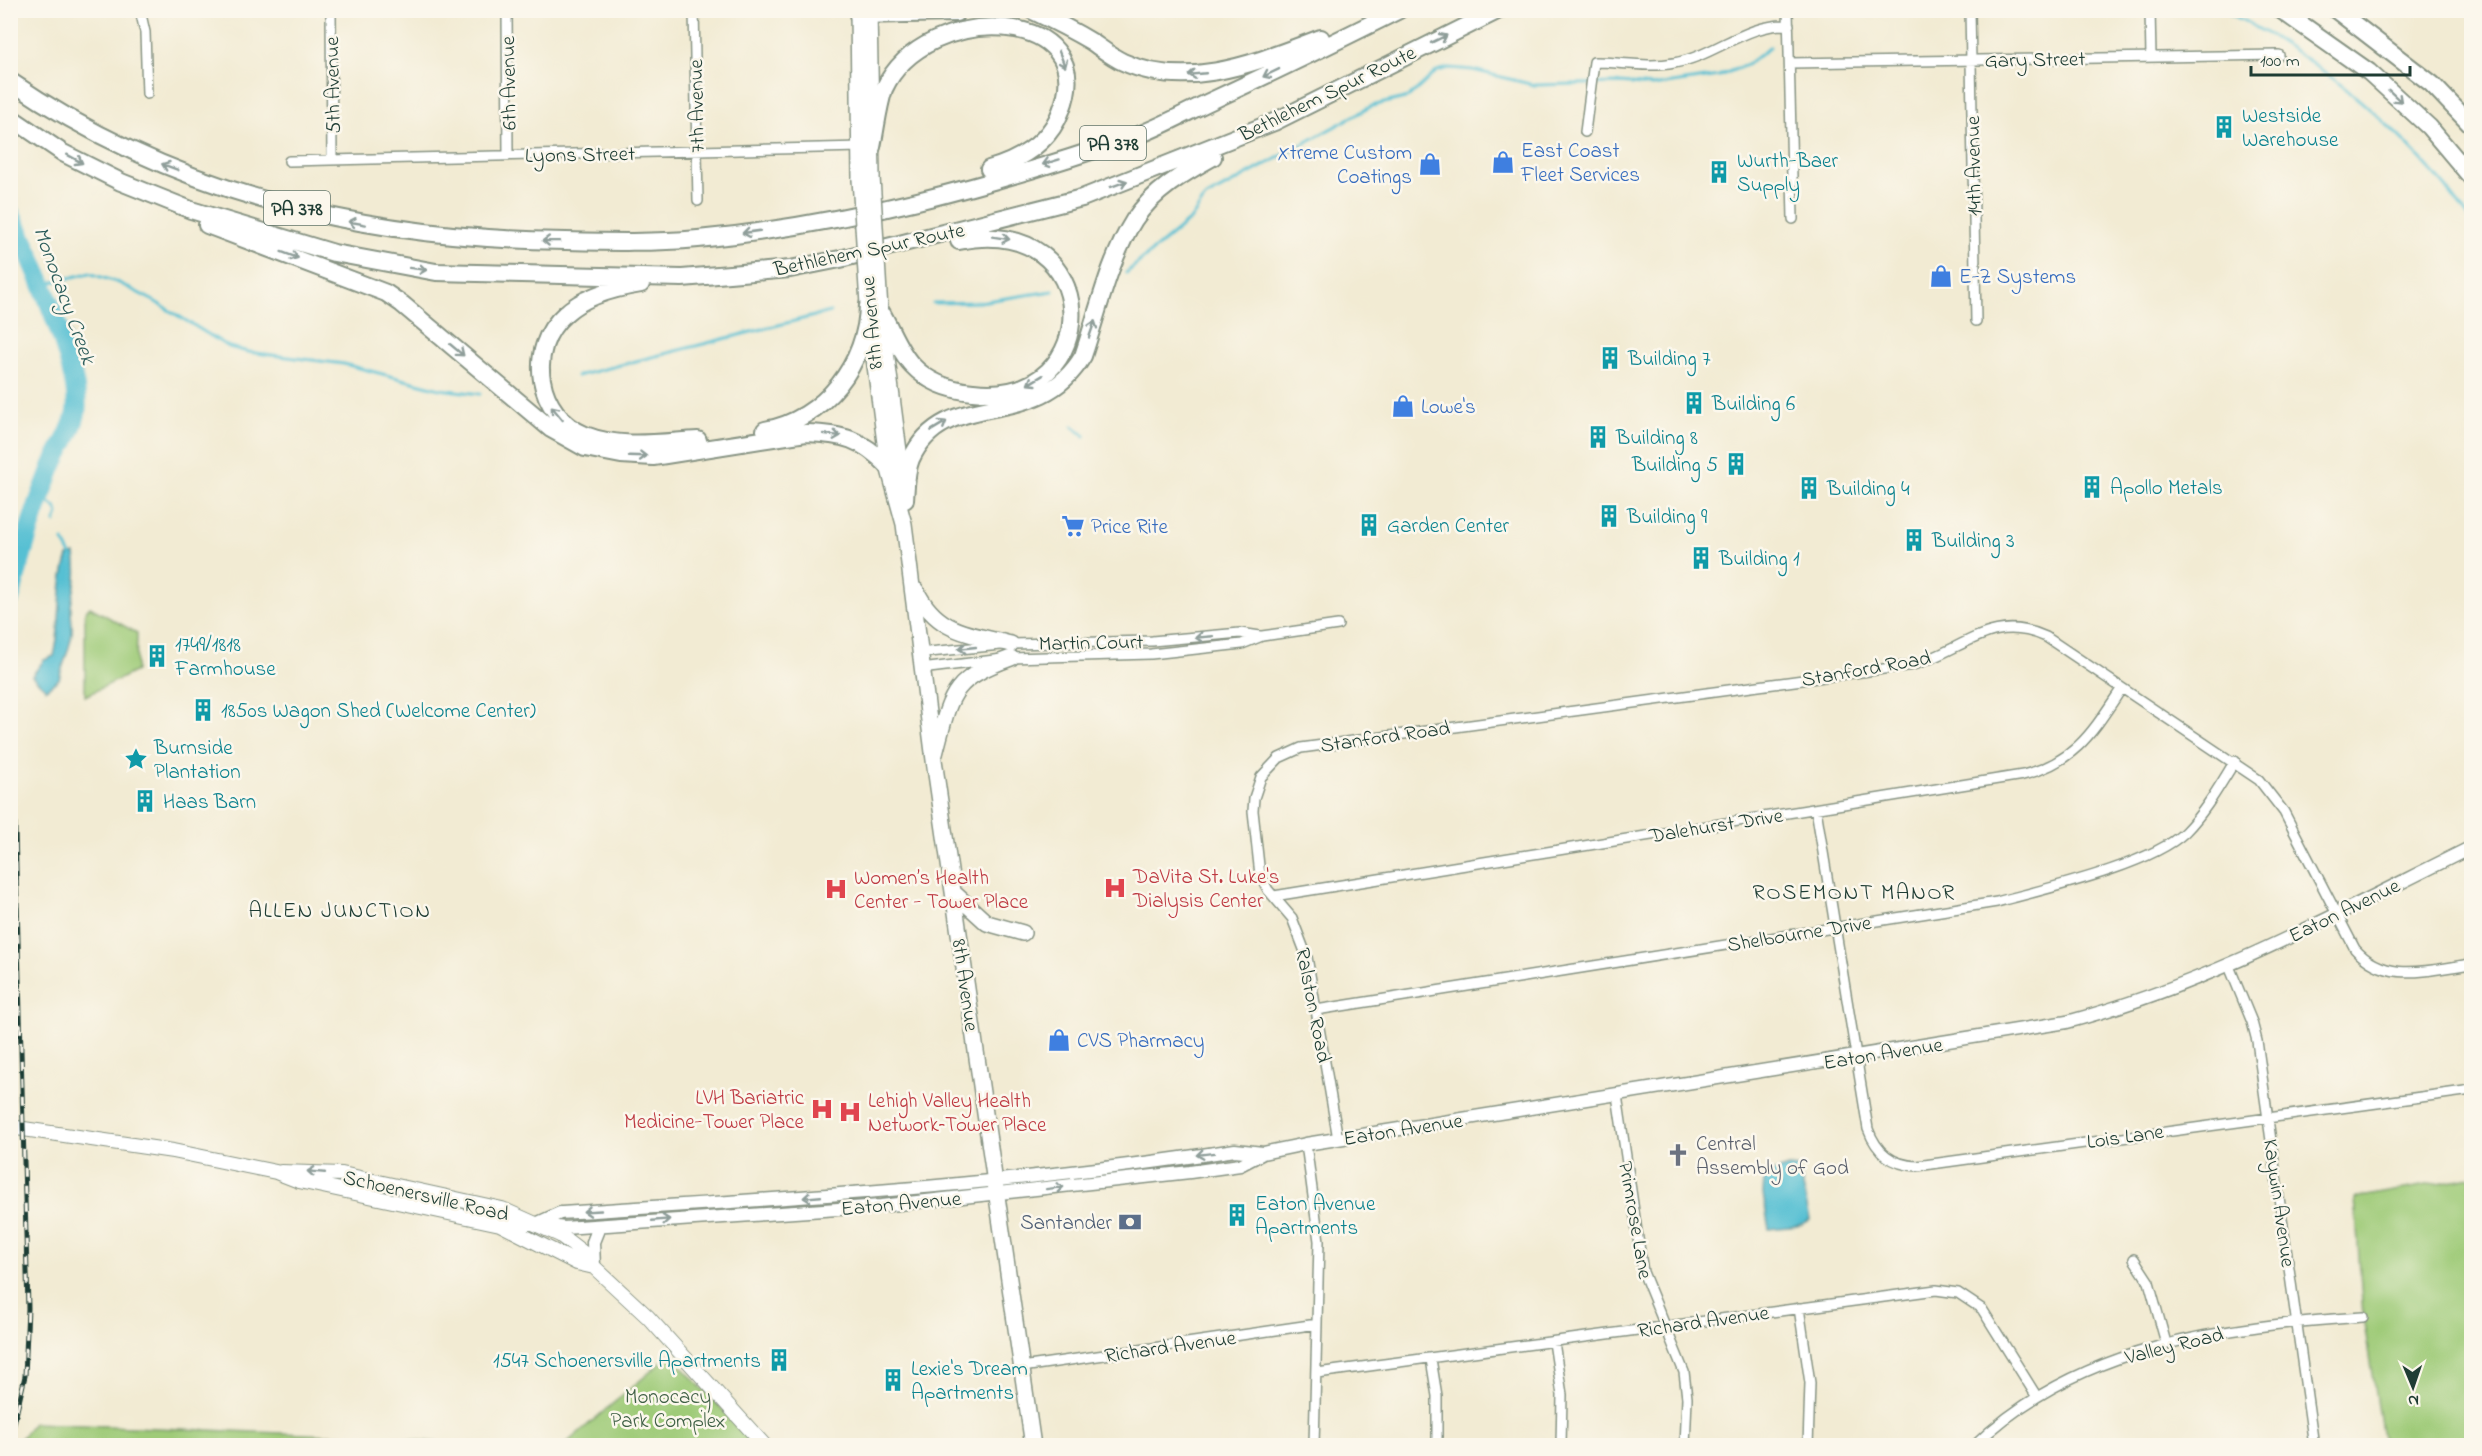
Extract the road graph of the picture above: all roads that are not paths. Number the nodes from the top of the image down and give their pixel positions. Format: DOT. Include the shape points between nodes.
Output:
graph roads {
  1 [pos="140,10"];
  2 [pos="331,10"];
  3 [pos="507,10"];
  4 [pos="694,10"];
  5 [pos="1031,10"];
  6 [pos="1392,10"];
  7 [pos="1399,10"];
  8 [pos="1499,10"];
  9 [pos="1788,10"];
  10 [pos="1971,10"];
  11 [pos="2150,10"];
  12 [pos="2282,10"];
  13 [pos="2336,10"];
  14 [pos="977,12"];
  15 [pos="864,13"];
  16 [pos="1789,25"];
  17 [pos="2279,56"];
  18 [pos="2151,57"];
  19 [pos="1971,60"];
  20 [pos="1790,63"];
  21 [pos="10,81"];
  22 [pos="147,94"];
  23 [pos="10,119"];
  24 [pos="1274,122"];
  25 [pos="2472,126"];
  26 [pos="1585,132"];
  27 [pos="866,147"];
  28 [pos="696,152"];
  29 [pos="508,155"];
  30 [pos="289,160"];
  31 [pos="333,160"];
  32 [pos="2472,178"];
  33 [pos="121,182"];
  34 [pos="698,201"];
  35 [pos="1793,219"];
  36 [pos="809,224"];
  37 [pos="840,259"];
  38 [pos="682,278"];
  39 [pos="874,307"];
  40 [pos="1976,321"];
  41 [pos="900,481"];
  42 [pos="912,582"];
  43 [pos="1338,625"];
  44 [pos="1262,636"];
  45 [pos="1011,651"];
  46 [pos="920,661"];
  47 [pos="2122,687"];
  48 [pos="934,760"];
  49 [pos="2235,761"];
  50 [pos="1261,777"];
  51 [pos="1816,808"];
  52 [pos="2472,847"];
  53 [pos="953,892"];
  54 [pos="1274,896"];
  55 [pos="2336,915"];
  56 [pos="1835,927"];
  57 [pos="1023,933"];
  58 [pos="2472,964"];
  59 [pos="2229,966"];
  60 [pos="1316,1010"];
  61 [pos="1857,1058"];
  62 [pos="2472,1090"];
  63 [pos="1617,1095"];
  64 [pos="2268,1116"];
  65 [pos="10,1127"];
  66 [pos="1338,1139"];
  67 [pos="1306,1144"];
  68 [pos="276,1172"];
  69 [pos="996,1187"];
  70 [pos="500,1224"];
  71 [pos="536,1224"];
  72 [pos="602,1226"];
  73 [pos="2133,1259"];
  74 [pos="594,1267"];
  75 [pos="1799,1308"];
  76 [pos="2363,1317"];
  77 [pos="2296,1322"];
  78 [pos="1317,1324"];
  79 [pos="1666,1326"];
  80 [pos="1554,1342"];
  81 [pos="2166,1343"];
  82 [pos="1431,1359"];
  83 [pos="1022,1367"];
  84 [pos="1317,1373"];
  85 [pos="2037,1396"];
  86 [pos="765,1446"];
  87 [pos="1033,1446"];
  88 [pos="1314,1446"];
  89 [pos="1437,1446"];
  90 [pos="1561,1446"];
  91 [pos="1685,1446"];
  92 [pos="1808,1446"];
  93 [pos="1974,1446"];
  94 [pos="2314,1446"];
  1 -- 22 [label="street" via="145,32"];
  2 -- 31 [label="street, 5th Avenue"];
  3 -- 29 [label="street, 6th Avenue"];
  4 -- 28 [label="street, 7th Avenue"];
  6 -- 5 [label="highway, one-way" via="1256,62 1172,75 1123,62"];
  7 -- 36 [label="highway, Bethlehem Spur Route / PA 378, one-way" via="1137,136 931,198"];
  24 -- 8 [label="highway, Bethlehem Spur Route / PA 378, one-way"];
  9 -- 16 [label="street"];
  10 -- 19 [label="street, 14th Avenue"];
  11 -- 18 [label="street"];
  12 -- 32 [label="highway, one-way" via="2369,72 2429,127"];
  13 -- 25 [label="highway" via="2432,84"];
  14 -- 15 [label="highway"];
  14 -- 27 [label="highway" via="938,24 908,48 884,89"];
  14 -- 36 [label="highway, one-way" via="1004,14 1024,21 1045,34 1060,52 1067,94 1052,128 1035,147 1006,164"];
  15 -- 27 [label="main road, 8th Avenue"];
  16 -- 20 [label="street"];
  16 -- 26 [label="street" via="1756,28 1673,64 1594,62"];
  17 -- 18 [label="street, Gary Street"];
  18 -- 19 [label="street, Gary Street"];
  19 -- 20 [label="street, Gary Street"];
  19 -- 40 [label="street, 14th Avenue"];
  20 -- 35 [label="street"];
  36 -- 21 [label="highway, Bethlehem Spur Route / PA 378, one-way" via="697,239 609,242 489,240 354,223 238,193 146,158"];
  23 -- 33 [label="highway, Bethlehem Spur Route / PA 378, one-way"];
  37 -- 24 [label="highway, Bethlehem Spur Route / PA 378, one-way" via="1082,198"];
  41 -- 24 [label="highway, one-way" via="927,433 941,424 978,411 1018,405 1065,380 1083,356 1118,255 1145,207 1180,176"];
  27 -- 28 [label="street, Lyons Street"];
  27 -- 39 [label="main road, 8th Avenue, bridge"];
  28 -- 29 [label="street, Lyons Street"];
  28 -- 34 [label="street, 7th Avenue"];
  29 -- 31 [label="street, Lyons Street"];
  30 -- 31 [label="street, Lyons Street"];
  33 -- 38 [label="highway, Bethlehem Spur Route / PA 378, one-way" via="191,210 291,242 401,267 482,274"];
  33 -- 41 [label="highway, one-way" via="214,228 386,293 551,429 585,448 653,457 806,433 825,434 860,441"];
  37 -- 38 [label="highway, Bethlehem Spur Route / PA 378" via="790,269"];
  37 -- 39 [label="highway, one-way" via="911,251 980,237 1012,240 1035,250 1057,267 1071,307 1066,348 1053,368 1005,393 944,387 913,366"];
  39 -- 38 [label="highway, one-way" via="850,369 817,406 789,423 711,440 655,443 601,440 568,425 550,405 541,380 542,353 553,328 564,314 598,295 632,285"];
  39 -- 41 [label="main road, 8th Avenue"];
  41 -- 42 [label="main road, 8th Avenue"];
  42 -- 45 [label="main road" via="937,621"];
  42 -- 46 [label="main road, 8th Avenue"];
  43 -- 44 [label="street, Martin Court"];
  44 -- 45 [label="street, Martin Court, one-way" via="1240,633"];
  44 -- 45 [label="street, Martin Court" via="1242,644 1151,654"];
  45 -- 46 [label="street, Martin Court, one-way"];
  45 -- 46 [label="street, Martin Court"];
  45 -- 48 [label="main road" via="961,683 950,703"];
  46 -- 48 [label="main road, 8th Avenue"];
  47 -- 49 [label="street, Stanford Road"];
  47 -- 50 [label="street, Stanford Road" via="2046,637 2024,630 1998,629 1913,665 1301,748 1279,758"];
  47 -- 51 [label="street, Dalehurst Drive" via="2086,740 2073,753 2041,771"];
  48 -- 53 [label="main road, 8th Avenue"];
  49 -- 55 [label="street, Stanford Road" via="2277,800"];
  49 -- 56 [label="street, Shelbourne Drive" via="2198,817 2161,849 2071,882 1997,902"];
  50 -- 54 [label="street, Ralston Road" via="1253,811 1260,875"];
  51 -- 54 [label="street, Dalehurst Drive"];
  51 -- 56 [label="street, Lois Lane"];
  52 -- 55 [label="street, Eaton Avenue"];
  53 -- 57 [label="main road" via="987,923"];
  53 -- 69 [label="main road, 8th Avenue"];
  54 -- 60 [label="street, Ralston Road" via="1300,934"];
  55 -- 58 [label="street, Stanford Road" via="2355,949 2380,969 2401,972"];
  55 -- 59 [label="street, Eaton Avenue"];
  56 -- 60 [label="street, Shelbourne Drive"];
  56 -- 61 [label="street, Lois Lane"];
  59 -- 61 [label="street, Eaton Avenue" via="2130,1004 2067,1022"];
  59 -- 64 [label="street, Kaywin Avenue" via="2255,1031"];
  60 -- 66 [label="street, Ralston Road"];
  61 -- 63 [label="street, Eaton Avenue"];
  61 -- 64 [label="street, Lois Lane" via="1872,1141 1885,1156 1908,1165"];
  62 -- 64 [label="street, Lois Lane"];
  63 -- 66 [label="street, Eaton Avenue"];
  63 -- 79 [label="street, Primrose Lane" via="1643,1272"];
  64 -- 77 [label="street, Kaywin Avenue"];
  65 -- 68 [label="main road, Schoenersville Road" via="173,1151"];
  66 -- 67 [label="street, Eaton Avenue"];
  67 -- 69 [label="street, Eaton Avenue" via="1263,1153 1234,1150"];
  67 -- 78 [label="street" via="1319,1241"];
  68 -- 70 [label="main road, Schoenersville Road" via="299,1181"];
  71 -- 68 [label="main road, Schoenersville Road, one-way" via="502,1209 342,1174"];
  69 -- 71 [label="street, Eaton Avenue, one-way" via="560,1213"];
  72 -- 69 [label="street, Eaton Avenue, one-way"];
  69 -- 83 [label="main road, 8th Avenue"];
  70 -- 71 [label="street, Eaton Avenue"];
  70 -- 74 [label="main road, Schoenersville Road" via="577,1263"];
  71 -- 72 [label="street, Eaton Avenue" via="564,1228"];
  71 -- 74 [label="main road, Schoenersville Road" via="560,1235 586,1255"];
  72 -- 74 [label="street" via="592,1242"];
  73 -- 81 [label="street" via="2148,1282"];
  74 -- 86 [label="main road, Schoenersville Road" via="648,1317"];
  75 -- 79 [label="street, Richard Avenue"];
  75 -- 85 [label="street, Richard Avenue" via="1936,1290 1958,1293 1982,1309"];
  75 -- 92 [label="street" via="1810,1383"];
  76 -- 77 [label="street, Valley Road"];
  77 -- 81 [label="street, Valley Road"];
  77 -- 94 [label="street, Kaywin Avenue"];
  78 -- 83 [label="street, Richard Avenue"];
  78 -- 84 [label="street"];
  79 -- 80 [label="street, Richard Avenue"];
  79 -- 91 [label="street, Primrose Lane" via="1684,1372"];
  80 -- 82 [label="street, Richard Avenue"];
  80 -- 90 [label="street" via="1562,1395"];
  81 -- 85 [label="street, Valley Road" via="2118,1358"];
  82 -- 84 [label="street, Richard Avenue"];
  82 -- 89 [label="street" via="1437,1396"];
  83 -- 87 [label="main road, 8th Avenue"];
  84 -- 88 [label="street"];
  85 -- 93 [label="street, Valley Road"];
}
